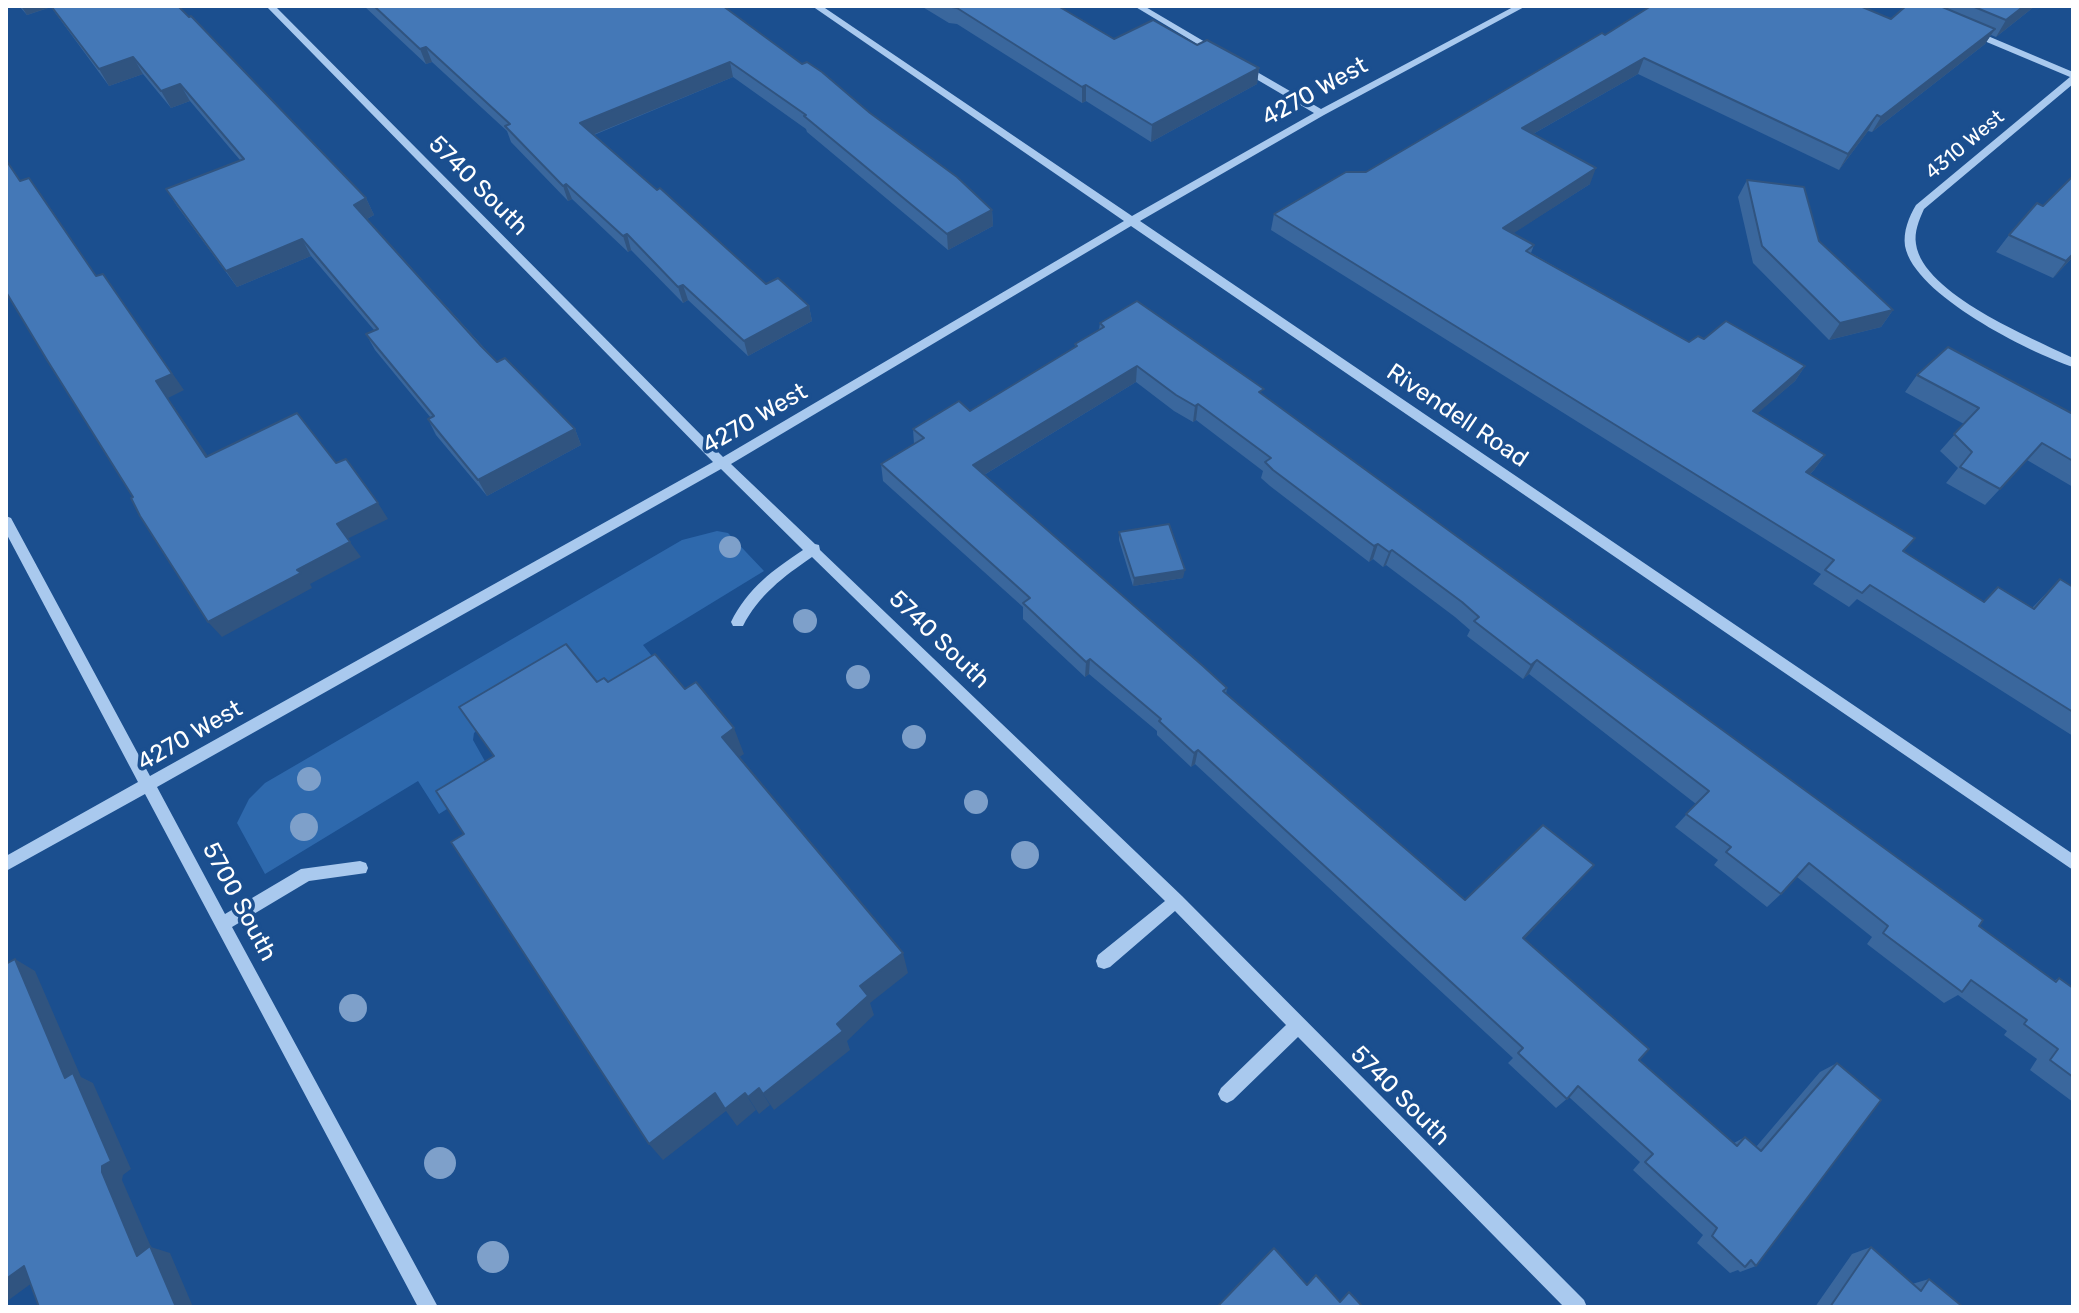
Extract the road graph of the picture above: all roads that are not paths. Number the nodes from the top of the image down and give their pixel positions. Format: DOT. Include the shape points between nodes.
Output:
graph roads {
  1 [pos="270,6"];
  2 [pos="816,6"];
  3 [pos="1138,6"];
  4 [pos="1522,6"];
  5 [pos="1962,29"];
  6 [pos="2073,77"];
  7 [pos="1321,113"];
  8 [pos="1133,221"];
  9 [pos="2073,363"];
  10 [pos="723,463"];
  11 [pos="6,521"];
  12 [pos="814,549"];
  13 [pos="738,622"];
  14 [pos="147,786"];
  15 [pos="2073,863"];
  16 [pos="6,864"];
  17 [pos="360,868"];
  18 [pos="1176,901"];
  19 [pos="224,923"];
  20 [pos="1104,961"];
  21 [pos="1298,1025"];
  22 [pos="1227,1094"];
  23 [pos="428,1307"];
  24 [pos="1577,1307"];
  1 -- 10 [label="street, 5740 South"];
  2 -- 8 [label="street, Rivendell Road"];
  3 -- 7 [label="street"];
  4 -- 7 [label="street, 4270 West"];
  5 -- 6 [label="street"];
  6 -- 9 [label="street, 4310 West" via="1920,207 1909,238 1928,277 1958,302"];
  7 -- 8 [label="street, 4270 West"];
  8 -- 10 [label="street, 4270 West"];
  8 -- 15 [label="street, Rivendell Road"];
  10 -- 12 [label="street, 5740 South"];
  10 -- 14 [label="street, 4270 West"];
  11 -- 14 [label="street, 5700 South"];
  12 -- 13 [label="street" via="747,600"];
  12 -- 18 [label="street, 5740 South"];
  14 -- 16 [label="street, 4270 West"];
  14 -- 19 [label="street, 5700 South"];
  17 -- 19 [label="street" via="307,874"];
  18 -- 20 [label="street"];
  18 -- 21 [label="street, 5740 South"];
  19 -- 23 [label="street, 5700 South"];
  21 -- 22 [label="street"];
  21 -- 24 [label="street, 5740 South"];
}
